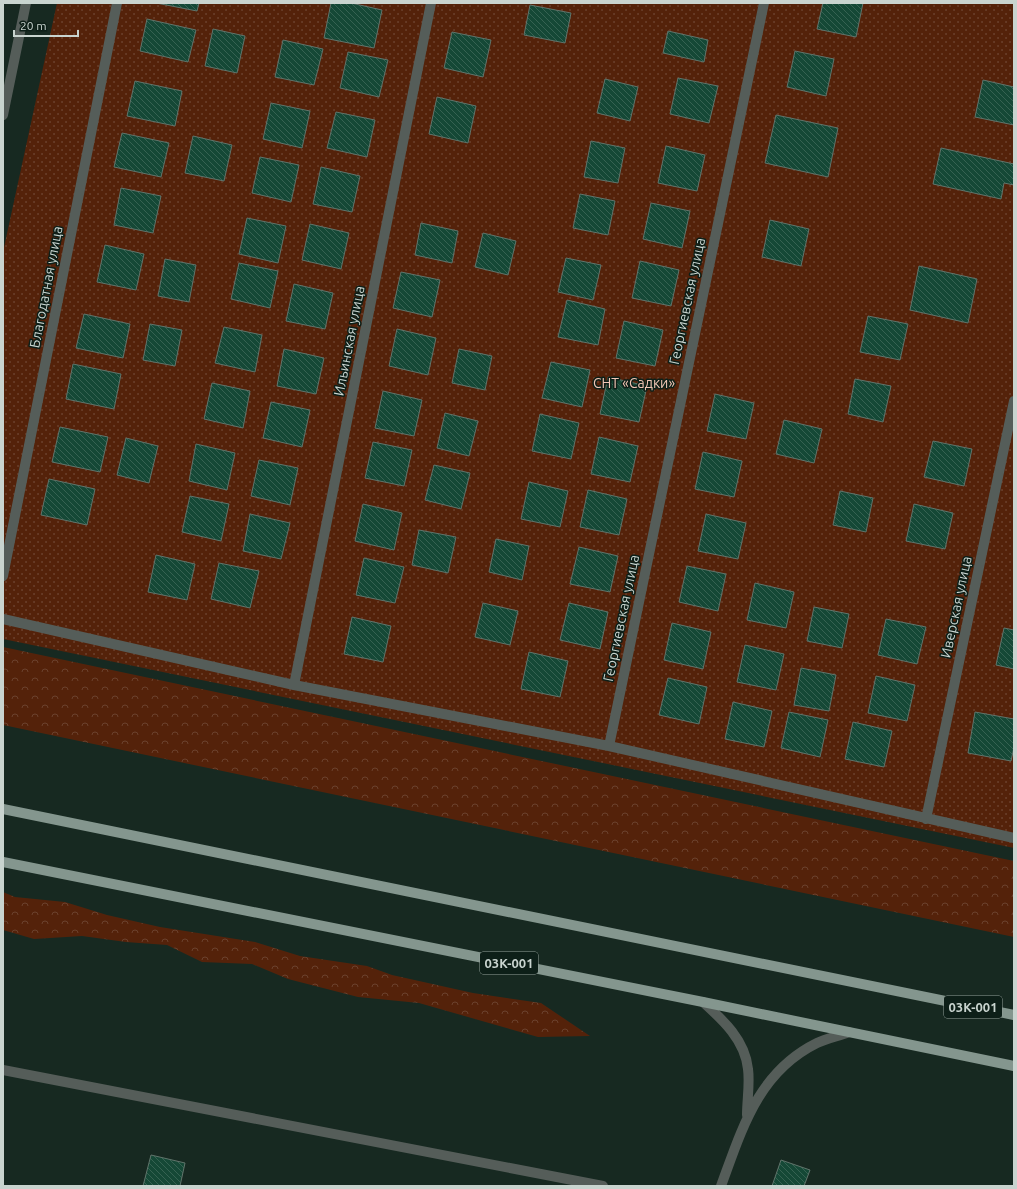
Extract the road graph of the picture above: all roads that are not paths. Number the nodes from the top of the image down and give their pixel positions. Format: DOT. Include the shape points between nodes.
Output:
graph roads {
  1 [pos="26,3"];
  2 [pos="117,3"];
  3 [pos="431,3"];
  4 [pos="764,3"];
  5 [pos="3,115"];
  6 [pos="1014,401"];
  7 [pos="3,576"];
  8 [pos="3,619"];
  9 [pos="294,685"];
  10 [pos="609,746"];
  11 [pos="4,809"];
  12 [pos="926,819"];
  13 [pos="1014,838"];
  14 [pos="3,862"];
  15 [pos="703,1002"];
  16 [pos="1014,1015"];
  17 [pos="849,1032"];
  18 [pos="1014,1066"];
  19 [pos="3,1070"];
  20 [pos="747,1117"];
  21 [pos="603,1186"];
  22 [pos="721,1186"];
  1 -- 5 [label="street"];
  2 -- 7 [label="street, Благодатная улица"];
  3 -- 9 [label="street, Ильинская улица"];
  4 -- 10 [label="street, Георгиевская улица"];
  6 -- 12 [label="street, Иверская улица"];
  8 -- 9 [label="street"];
  9 -- 10 [label="street"];
  10 -- 12 [label="street"];
  11 -- 16 [label="main road, 03К-001"];
  12 -- 13 [label="street"];
  14 -- 15 [label="main road, 03К-001"];
  15 -- 17 [label="main road, 03К-001"];
  15 -- 20 [label="street" via="726,1022 745,1056 748,1069"];
  17 -- 18 [label="main road, 03К-001"];
  17 -- 20 [label="street" via="818,1043 778,1071"];
  19 -- 21 [label="street"];
  20 -- 22 [label="street"];
}
